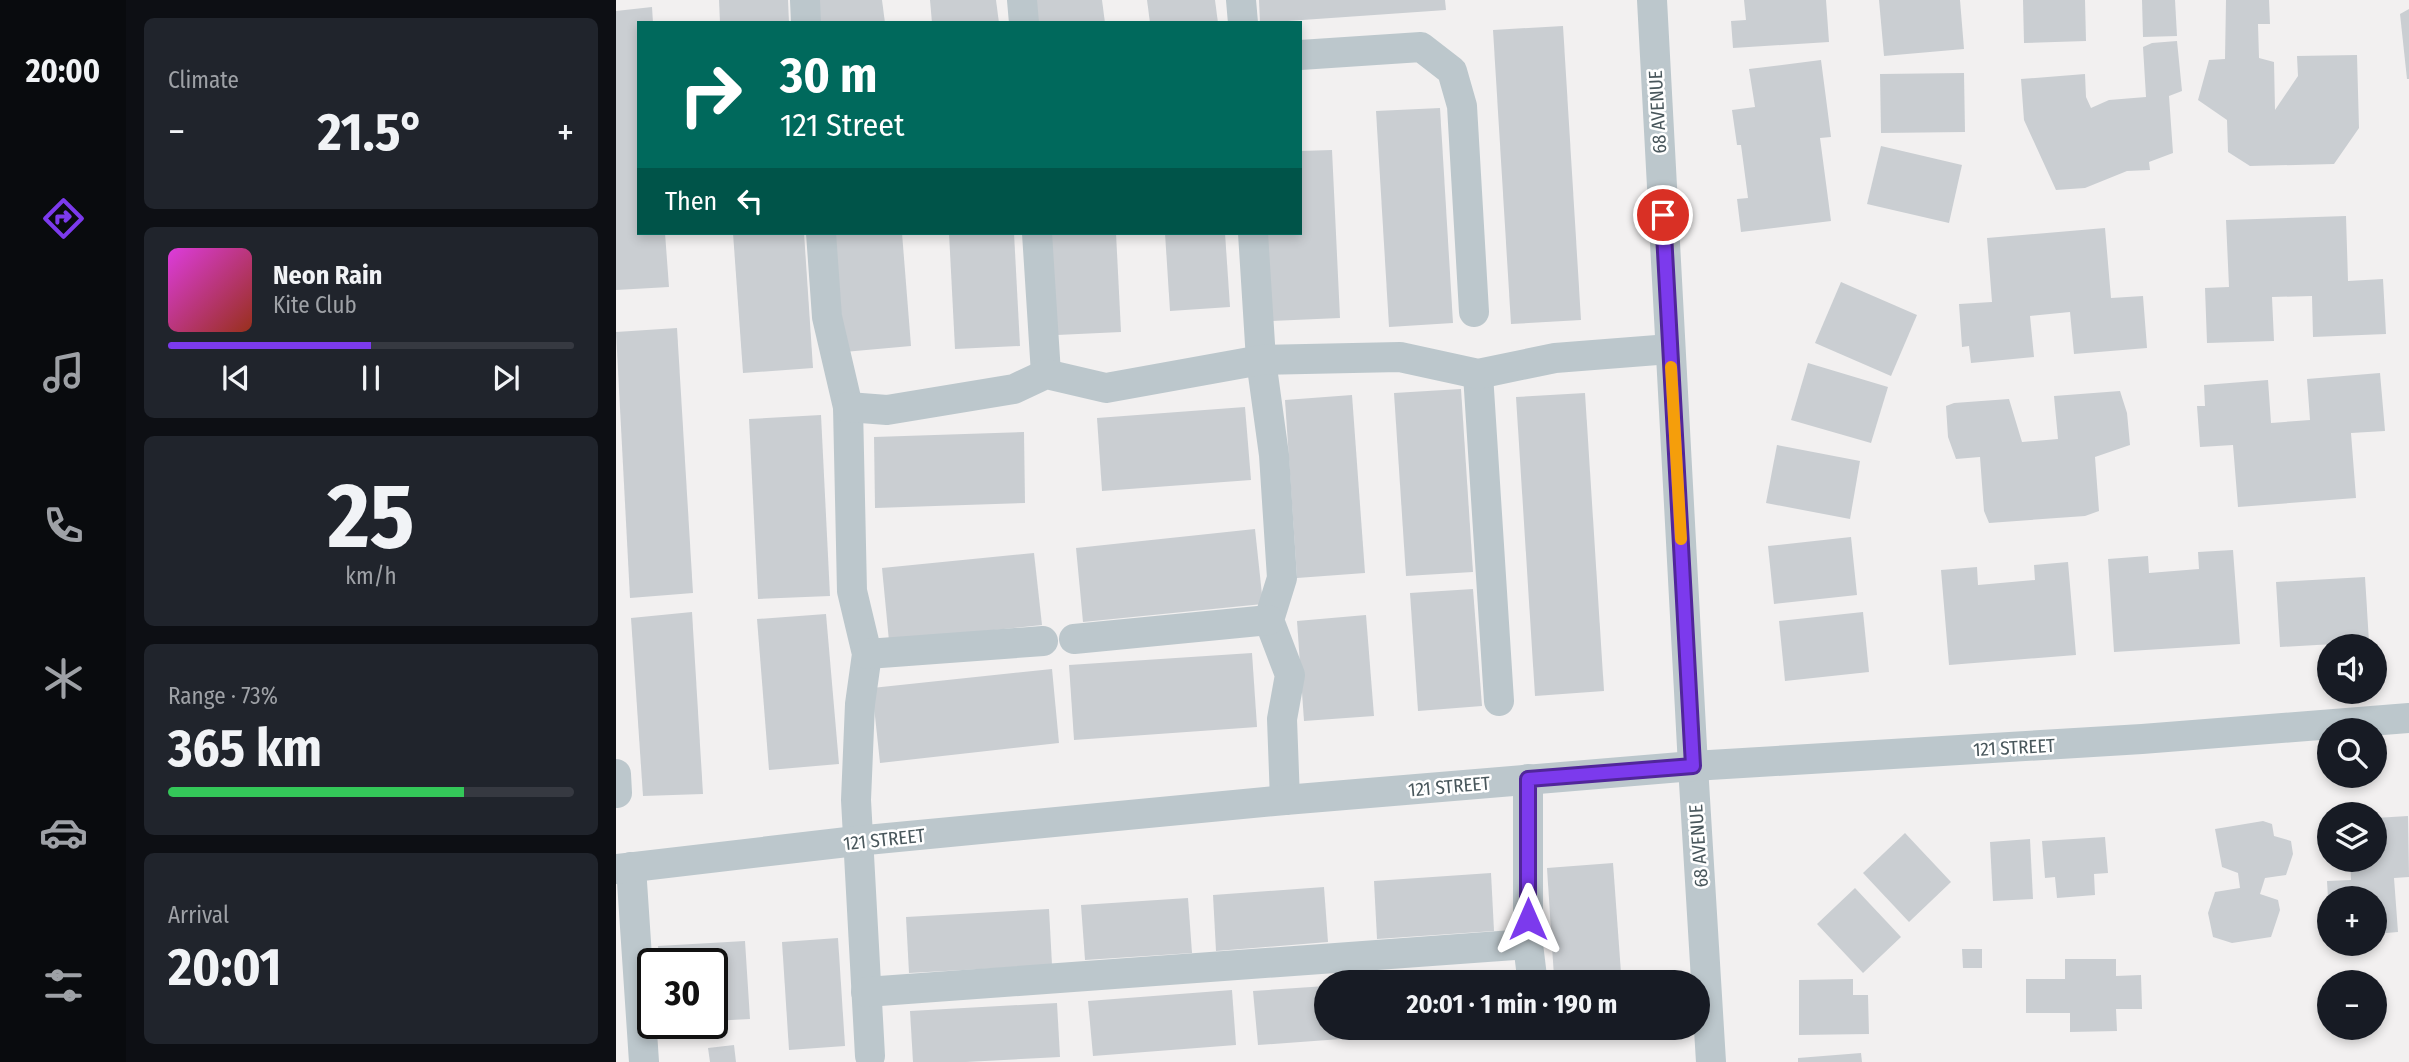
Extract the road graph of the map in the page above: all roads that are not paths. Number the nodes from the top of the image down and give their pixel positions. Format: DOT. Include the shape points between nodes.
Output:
graph roads {
  1 [pos="805,0"];
  2 [pos="1022,0"];
  3 [pos="1241,0"];
  4 [pos="1651,0"];
  5 [pos="806,21"];
  6 [pos="1024,21"];
  7 [pos="1243,21"];
  8 [pos="1302,55"];
  9 [pos="821,235"];
  10 [pos="1037,235"];
  11 [pos="1253,235"];
  12 [pos="1474,312"];
  13 [pos="1670,349"];
  14 [pos="1261,360"];
  15 [pos="1046,374"];
  16 [pos="1478,374"];
  17 [pos="848,407"];
  18 [pos="1269,620"];
  19 [pos="1074,639"];
  20 [pos="1043,641"];
  21 [pos="867,654"];
  22 [pos="1499,701"];
  23 [pos="2409,718"];
  24 [pos="1693,766"];
  25 [pos="1528,779"];
  26 [pos="1284,800"];
  27 [pos="856,841"];
  28 [pos="624,868"];
  29 [pos="1528,944"];
  30 [pos="1531,970"];
  31 [pos="1701,970"];
  32 [pos="866,992"];
  33 [pos="1708,1040"];
  34 [pos="870,1056"];
  35 [pos="643,1062"];
  36 [pos="1711,1062"];
  1 -- 5 [label="street"];
  2 -- 6 [label="street"];
  3 -- 7 [label="street"];
  4 -- 13 [label="street, 68 AVENUE"];
  8 -- 12 [label="street" via="1421,47 1452,71 1462,106"];
  9 -- 17 [label="street" via="827,317"];
  10 -- 15 [label="street"];
  11 -- 14 [label="street"];
  13 -- 16 [label="street" via="1555,358"];
  13 -- 24 [label="street, 68 AVENUE"];
  14 -- 15 [label="street" via="1106,388"];
  14 -- 16 [label="street" via="1400,357"];
  14 -- 18 [label="street" via="1274,455 1282,578"];
  15 -- 17 [label="street" via="1014,389 887,410"];
  16 -- 22 [label="street"];
  17 -- 21 [label="street" via="852,591"];
  18 -- 19 [label="street"];
  18 -- 26 [label="street" via="1290,675 1282,719"];
  20 -- 21 [label="street"];
  21 -- 27 [label="street" via="860,705"];
  23 -- 24 [label="street, 121 STREET"];
  24 -- 25 [label="street, 121 STREET"];
  24 -- 31 [label="street, 68 AVENUE"];
  25 -- 26 [label="street, 121 STREET"];
  25 -- 29 [label="street"];
  26 -- 27 [label="street, 121 STREET"];
  27 -- 28 [label="street, 121 STREET"];
  27 -- 32 [label="street"];
  28 -- 35 [label="street"];
  29 -- 30 [label="street"];
  29 -- 32 [label="street"];
  32 -- 34 [label="street"];
  33 -- 36 [label="street, 68 AVENUE"];
}
